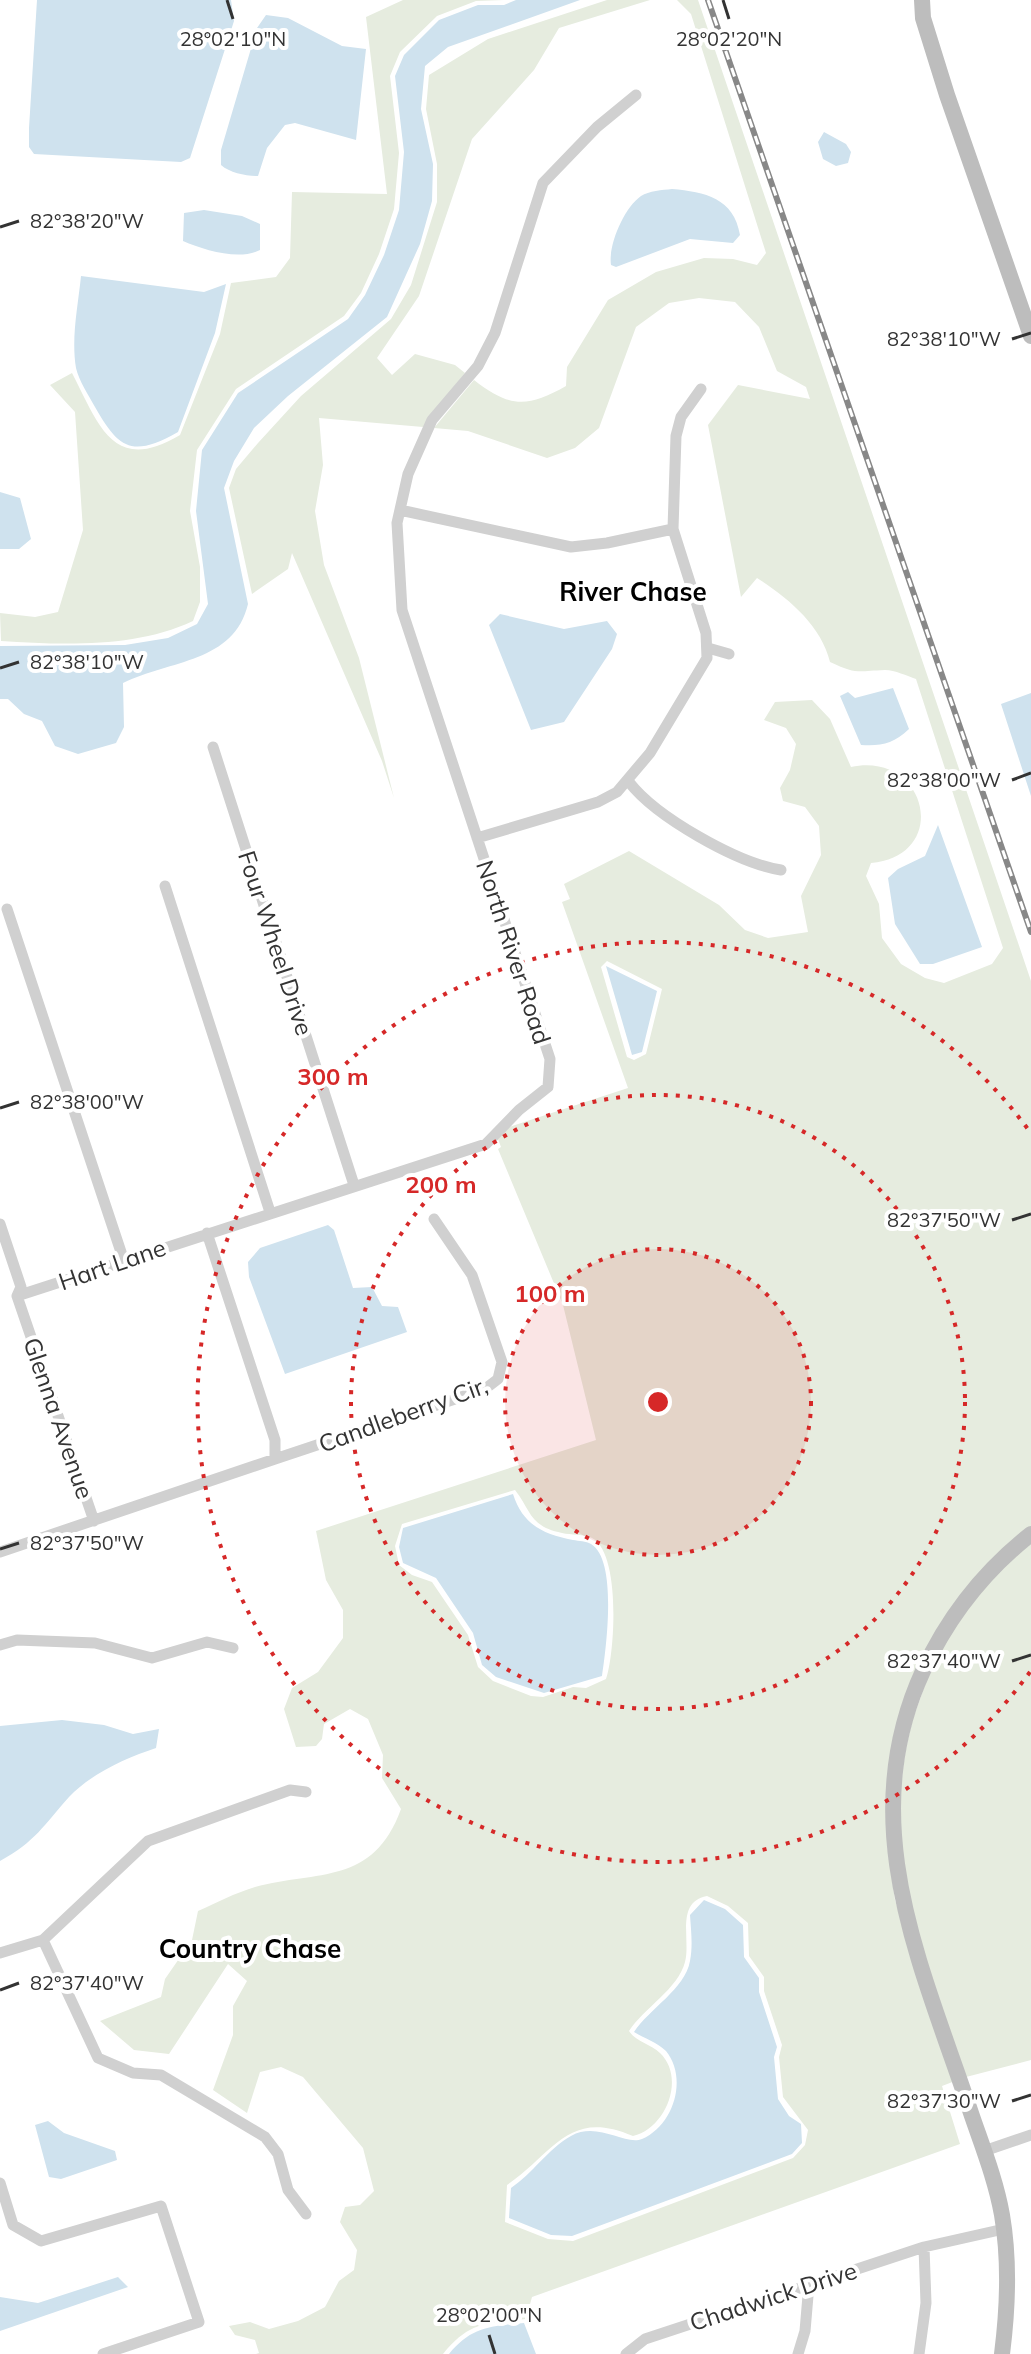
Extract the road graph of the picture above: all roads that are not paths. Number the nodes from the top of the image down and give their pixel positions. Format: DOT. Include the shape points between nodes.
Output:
graph roads {
  1 [pos="922,0"];
  2 [pos="636,95"];
  3 [pos="1031,336"];
  4 [pos="701,389"];
  5 [pos="400,510"];
  6 [pos="673,529"];
  7 [pos="708,648"];
  8 [pos="729,654"];
  9 [pos="213,747"];
  10 [pos="629,782"];
  11 [pos="477,838"];
  12 [pos="781,870"];
  13 [pos="165,886"];
  14 [pos="7,909"];
  15 [pos="354,1185"];
  16 [pos="270,1212"];
  17 [pos="434,1219"];
  18 [pos="0,1224"];
  19 [pos="207,1233"];
  20 [pos="124,1261"];
  21 [pos="17,1296"];
  22 [pos="275,1459"];
  23 [pos="94,1521"];
  24 [pos="1031,1534"];
  25 [pos="0,1552"];
  26 [pos="0,1645"];
  27 [pos="233,1648"];
  28 [pos="306,1792"];
  29 [pos="43,1940"];
  30 [pos="0,1953"];
  31 [pos="1031,2135"];
  32 [pos="984,2151"];
  33 [pos="0,2183"];
  34 [pos="306,2214"];
  35 [pos="1004,2229"];
  36 [pos="924,2247"];
  37 [pos="809,2284"];
  38 [pos="103,2354"];
  39 [pos="626,2354"];
  40 [pos="798,2354"];
  41 [pos="919,2354"];
  42 [pos="1002,2354"];
  1 -- 3 [label="street" via="947,95"];
  2 -- 5 [label="street, North River Road" via="543,183 495,333 478,366 432,420 408,474"];
  4 -- 6 [label="street" via="681,417 676,436"];
  5 -- 6 [label="street" via="571,547"];
  5 -- 11 [label="street, North River Road" via="402,610"];
  6 -- 7 [label="street"];
  7 -- 8 [label="street"];
  7 -- 10 [label="street" via="699,674"];
  9 -- 15 [label="street, Four Wheel Drive"];
  10 -- 11 [label="street" via="598,802"];
  10 -- 12 [label="street" via="643,801 685,826 756,866"];
  11 -- 15 [label="street, North River Road" via="550,1059 548,1087 486,1144"];
  13 -- 16 [label="street"];
  14 -- 20 [label="street"];
  15 -- 16 [label="street, North River Road"];
  16 -- 19 [label="street, North River Road"];
  17 -- 22 [label="street, Candleberry Cir," via="478,1289 502,1362 498,1379 485,1389"];
  18 -- 21 [label="street, Glenna Avenue" via="21,1287"];
  19 -- 20 [label="street, Hart Lane"];
  19 -- 22 [label="street" via="275,1440"];
  20 -- 21 [label="street, Hart Lane"];
  21 -- 23 [label="street, Glenna Avenue"];
  22 -- 23 [label="street"];
  23 -- 25 [label="street"];
  24 -- 32 [label="street" via="974,1587 938,1640 907,1712 893,1792 892,1844 901,1899"];
  26 -- 27 [label="street" via="17,1640 95,1643 152,1658 207,1642"];
  28 -- 29 [label="street" via="290,1790 148,1841"];
  29 -- 30 [label="street"];
  29 -- 34 [label="street" via="98,2058 133,2073 161,2075 265,2137 278,2154 288,2190"];
  31 -- 32 [label="street"];
  32 -- 35 [label="street"];
  33 -- 38 [label="street" via="13,2225 41,2241 161,2206 199,2322"];
  35 -- 36 [label="street, Chadwick Drive"];
  35 -- 42 [label="street" via="1008,2297"];
  36 -- 37 [label="street, Chadwick Drive"];
  36 -- 41 [label="street" via="926,2303"];
  37 -- 39 [label="street, Chadwick Drive" via="645,2339"];
  37 -- 40 [label="street"];
}
